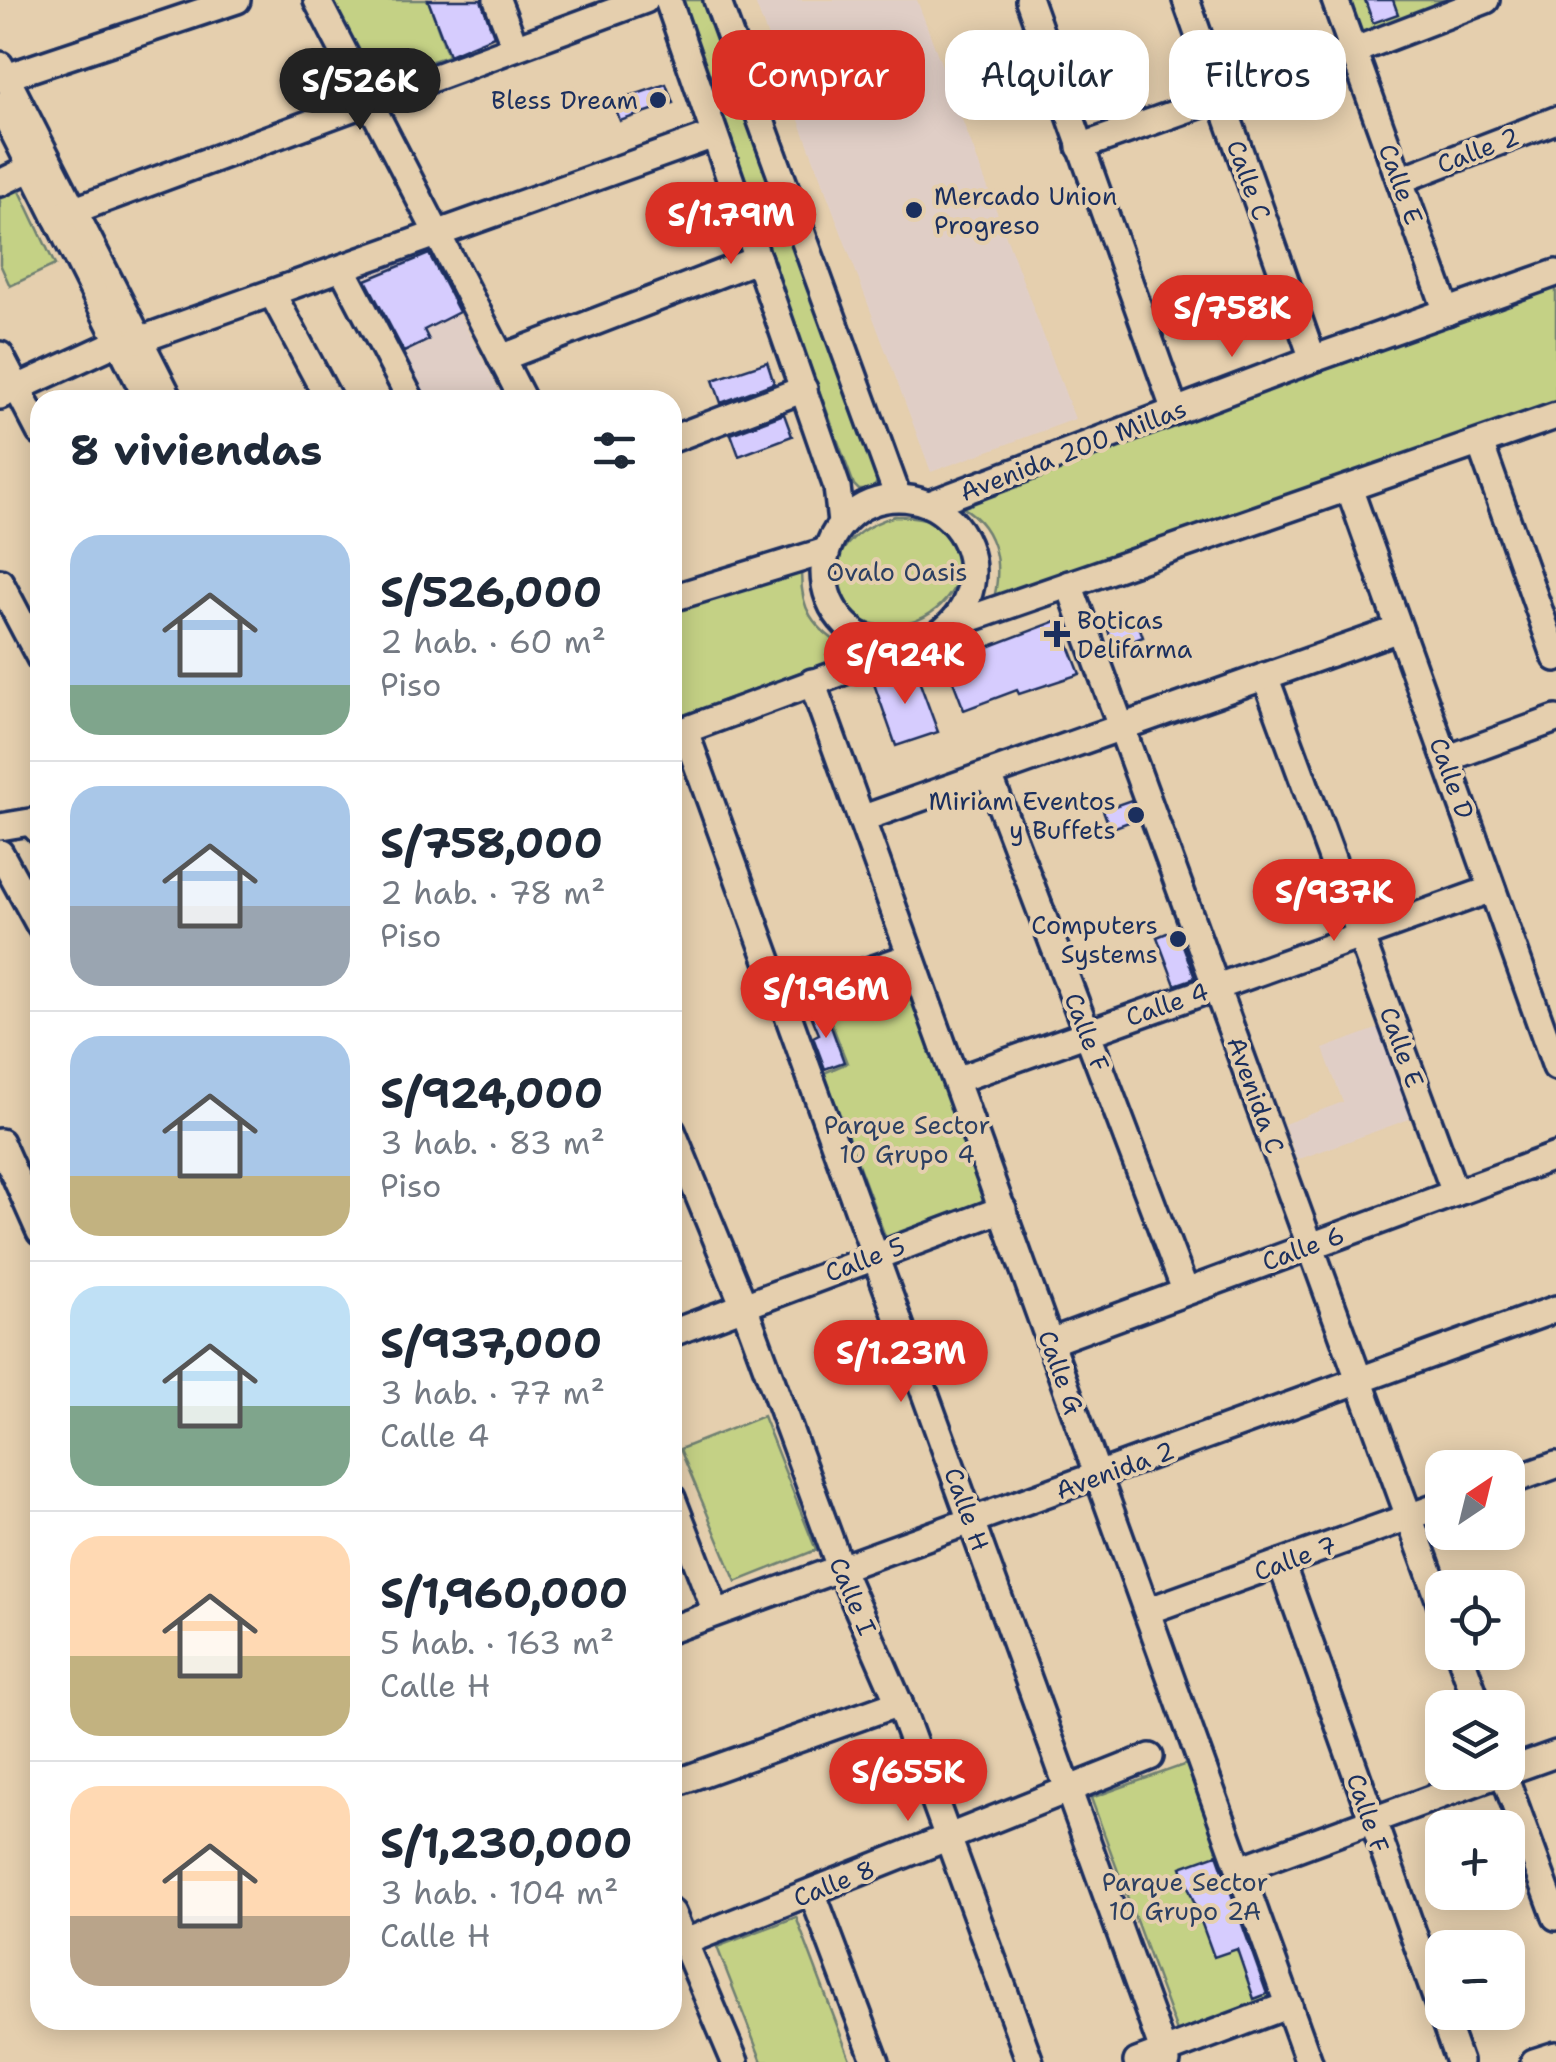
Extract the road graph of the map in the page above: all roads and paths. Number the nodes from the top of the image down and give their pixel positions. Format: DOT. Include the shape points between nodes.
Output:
graph roads {
  1 [pos="237,0"];
  2 [pos="317,0"];
  3 [pos="498,0"];
  4 [pos="644,0"];
  5 [pos="668,0"];
  6 [pos="717,0"];
  7 [pos="1030,0"];
  8 [pos="1186,0"];
  9 [pos="1335,0"];
  10 [pos="1486,0"];
  11 [pos="1196,30"];
  12 [pos="514,46"];
  13 [pos="1353,51"];
  14 [pos="1346,53"];
  15 [pos="3,72"];
  16 [pos="369,100"];
  17 [pos="0,105"];
  18 [pos="1169,115"];
  19 [pos="1227,120"];
  20 [pos="1556,120"];
  21 [pos="714,135"];
  22 [pos="1080,147"];
  23 [pos="32,168"];
  24 [pos="1400,180"];
  25 [pos="0,184"];
  26 [pos="65,212"];
  27 [pos="437,234"];
  28 [pos="758,259"];
  29 [pos="342,268"];
  30 [pos="1556,274"];
  31 [pos="272,292"];
  32 [pos="1447,312"];
  33 [pos="129,341"];
  34 [pos="0,354"];
  35 [pos="501,358"];
  36 [pos="1313,359"];
  37 [pos="804,389"];
  38 [pos="145,390"];
  39 [pos="163,390"];
  40 [pos="324,390"];
  41 [pos="406,390"];
  42 [pos="518,390"];
  43 [pos="9,392"];
  44 [pos="1174,411"];
  45 [pos="1556,416"];
  46 [pos="30,419"];
  47 [pos="682,435"];
  48 [pos="1480,443"];
  49 [pos="1348,488"];
  50 [pos="898,497"];
  51 [pos="930,504"];
  52 [pos="842,522"];
  53 [pos="826,551"];
  54 [pos="0,582"];
  55 [pos="1069,584"];
  56 [pos="682,595"];
  57 [pos="949,626"];
  58 [pos="1399,629"];
  59 [pos="30,639"];
  60 [pos="921,642"];
  61 [pos="1556,658"];
  62 [pos="1265,676"];
  63 [pos="812,682"];
  64 [pos="1556,719"];
  65 [pos="1122,728"];
  66 [pos="682,732"];
  67 [pos="682,741"];
  68 [pos="1446,760"];
  69 [pos="989,775"];
  70 [pos="861,820"];
  71 [pos="30,822"];
  72 [pos="0,827"];
  73 [pos="0,853"];
  74 [pos="1492,889"];
  75 [pos="30,908"];
  76 [pos="1360,936"];
  77 [pos="910,957"];
  78 [pos="1216,987"];
  79 [pos="782,1000"];
  80 [pos="1547,1016"];
  81 [pos="1087,1032"];
  82 [pos="1556,1067"];
  83 [pos="956,1080"];
  84 [pos="0,1142"];
  85 [pos="682,1155"];
  86 [pos="1556,1156"];
  87 [pos="1455,1193"];
  88 [pos="1003,1209"];
  89 [pos="30,1210"];
  90 [pos="1311,1246"];
  91 [pos="877,1254"];
  92 [pos="1185,1290"];
  93 [pos="744,1306"];
  94 [pos="1556,1309"];
  95 [pos="682,1329"];
  96 [pos="1050,1342"];
  97 [pos="1360,1380"];
  98 [pos="1554,1470"];
  99 [pos="1098,1476"];
  100 [pos="1525,1478"];
  101 [pos="1425,1511"];
  102 [pos="1410,1517"];
  103 [pos="972,1522"];
  104 [pos="682,1524"];
  105 [pos="1281,1563"];
  106 [pos="841,1570"];
  107 [pos="1429,1570"];
  108 [pos="1147,1611"];
  109 [pos="716,1612"];
  110 [pos="682,1625"];
  111 [pos="900,1704"];
  112 [pos="1556,1754"];
  113 [pos="1150,1757"];
  114 [pos="1525,1765"];
  115 [pos="682,1780"];
  116 [pos="1069,1790"];
  117 [pos="1455,1790"];
  118 [pos="1510,1790"];
  119 [pos="1370,1821"];
  120 [pos="949,1838"];
  121 [pos="1240,1869"];
  122 [pos="812,1892"];
  123 [pos="1556,1917"];
  124 [pos="682,1935"];
  125 [pos="685,1942"];
  126 [pos="1289,2005"];
  127 [pos="1556,2055"];
  128 [pos="1166,2057"];
  129 [pos="735,2062"];
  130 [pos="876,2062"];
  131 [pos="1030,2062"];
  132 [pos="1138,2062"];
  133 [pos="1310,2062"];
  134 [pos="1458,2062"];
  135 [pos="1534,2062"];
  1 -- 15 [label="street"];
  2 -- 16 [label="street"];
  3 -- 12 [label="street"];
  4 -- 12 [label="street"];
  5 -- 21 [label="street"];
  6 -- 50 [label="street"];
  7 -- 22 [label="street"];
  8 -- 11 [label="street, Calle C"];
  9 -- 13 [label="street, Calle E"];
  10 -- 13 [label="street"];
  12 -- 16 [label="street"];
  13 -- 14 [label="street"];
  13 -- 24 [label="street, Calle E"];
  15 -- 26 [label="street"];
  16 -- 26 [label="street"];
  16 -- 27 [label="street"];
  17 -- 23 [label="street"];
  18 -- 22 [label="street"];
  19 -- 36 [label="street, Calle C"];
  20 -- 24 [label="street, Calle 2"];
  21 -- 27 [label="street"];
  21 -- 28 [label="street"];
  22 -- 44 [label="street"];
  23 -- 25 [label="street"];
  23 -- 26 [label="street"];
  24 -- 32 [label="street, Calle E"];
  26 -- 33 [label="street"];
  27 -- 29 [label="street"];
  27 -- 35 [label="street"];
  28 -- 35 [label="street"];
  28 -- 37 [label="street"];
  29 -- 31 [label="street"];
  29 -- 41 [label="street"];
  30 -- 32 [label="street, Avenida 200 Millas"];
  31 -- 33 [label="street"];
  31 -- 40 [label="street"];
  32 -- 36 [label="street, Avenida 200 Millas"];
  33 -- 38 [label="street"];
  33 -- 39 [label="street"];
  33 -- 43 [label="street"];
  34 -- 43 [label="street"];
  35 -- 42 [label="street"];
  36 -- 44 [label="street, Avenida 200 Millas"];
  37 -- 47 [label="street"];
  37 -- 52 [label="street" via="838,486"];
  43 -- 46 [label="street"];
  44 -- 51 [label="street, Avenida 200 Millas"];
  45 -- 48 [label="street"];
  48 -- 49 [label="street"];
  48 -- 61 [label="street"];
  49 -- 55 [label="street"];
  49 -- 58 [label="street, Calle D"];
  50 -- 51 [label="street"];
  50 -- 52 [label="street" via="867,504"];
  51 -- 57 [label="street" via="955,524 970,552 972,584"];
  52 -- 53 [label="street"];
  53 -- 56 [label="street"];
  53 -- 60 [label="street" via="824,582 846,625 874,642"];
  54 -- 59 [label="street"];
  55 -- 57 [label="street"];
  55 -- 65 [label="street, Avenida C"];
  57 -- 60 [label="street"];
  58 -- 62 [label="street"];
  58 -- 68 [label="street, Calle D"];
  60 -- 63 [label="street"];
  62 -- 65 [label="street"];
  62 -- 76 [label="street, Calle E"];
  63 -- 66 [label="street"];
  63 -- 70 [label="street, Calle G"];
  64 -- 68 [label="street"];
  65 -- 69 [label="street"];
  65 -- 78 [label="street, Avenida C"];
  67 -- 79 [label="street, Calle H"];
  68 -- 74 [label="street, Calle D"];
  69 -- 70 [label="street"];
  69 -- 81 [label="street, Calle F"];
  70 -- 77 [label="street, Calle G"];
  71 -- 72 [label="street"];
  73 -- 75 [label="street"];
  74 -- 76 [label="street, Calle 4"];
  74 -- 80 [label="street, Calle D"];
  76 -- 78 [label="street, Calle 4"];
  76 -- 87 [label="street, Calle E"];
  77 -- 79 [label="street"];
  77 -- 83 [label="street, Calle G"];
  78 -- 81 [label="street, Calle 4"];
  78 -- 90 [label="street, Avenida C"];
  79 -- 91 [label="street, Calle H"];
  80 -- 82 [label="street, Calle D"];
  81 -- 83 [label="street, Calle 4"];
  81 -- 92 [label="street, Calle F"];
  83 -- 88 [label="street, Calle G"];
  84 -- 89 [label="street"];
  85 -- 93 [label="street, Calle I"];
  86 -- 87 [label="street, Calle 6"];
  87 -- 90 [label="street, Calle 6"];
  88 -- 91 [label="street, Calle 5"];
  88 -- 96 [label="street, Calle G"];
  90 -- 92 [label="street, Calle 6"];
  90 -- 97 [label="street, Avenida C"];
  91 -- 93 [label="street, Calle 5"];
  91 -- 103 [label="street, Calle H"];
  92 -- 96 [label="street, Calle 6"];
  93 -- 95 [label="street, Calle 5"];
  93 -- 106 [label="street, Calle I"];
  94 -- 97 [label="street, Avenida 2"];
  96 -- 99 [label="street, Calle G"];
  97 -- 99 [label="street, Avenida 2"];
  97 -- 102 [label="street, Avenida C"];
  98 -- 100 [label="street"];
  99 -- 103 [label="street, Avenida 2"];
  99 -- 108 [label="street, Calle G"];
  101 -- 102 [label="street, Calle 7"];
  102 -- 105 [label="street, Calle 7"];
  102 -- 107 [label="street, Avenida C"];
  103 -- 106 [label="street, Avenida 2"];
  103 -- 116 [label="street, Calle H"];
  104 -- 109 [label="street"];
  105 -- 108 [label="street, Calle 7"];
  105 -- 119 [label="street, Calle F"];
  106 -- 109 [label="street, Avenida 2"];
  106 -- 111 [label="street, Calle I"];
  108 -- 121 [label="street, Calle G"];
  109 -- 110 [label="street, Avenida 2"];
  111 -- 115 [label="street"];
  111 -- 120 [label="street, Calle I"];
  112 -- 114 [label="street"];
  113 -- 116 [label="street, Calle 8"];
  116 -- 120 [label="street, Calle 8"];
  116 -- 128 [label="street, Calle H"];
  117 -- 119 [label="street"];
  118 -- 123 [label="street"];
  119 -- 121 [label="street"];
  119 -- 134 [label="street, Calle F"];
  120 -- 122 [label="street, Calle 8"];
  120 -- 131 [label="street, Calle I"];
  121 -- 126 [label="street, Calle G"];
  122 -- 125 [label="street, Calle 8"];
  122 -- 130 [label="street"];
  124 -- 125 [label="street"];
  125 -- 129 [label="street"];
  126 -- 128 [label="street"];
  126 -- 133 [label="street, Calle G"];
  127 -- 135 [label="street"];
  128 -- 132 [label="street"];
}
